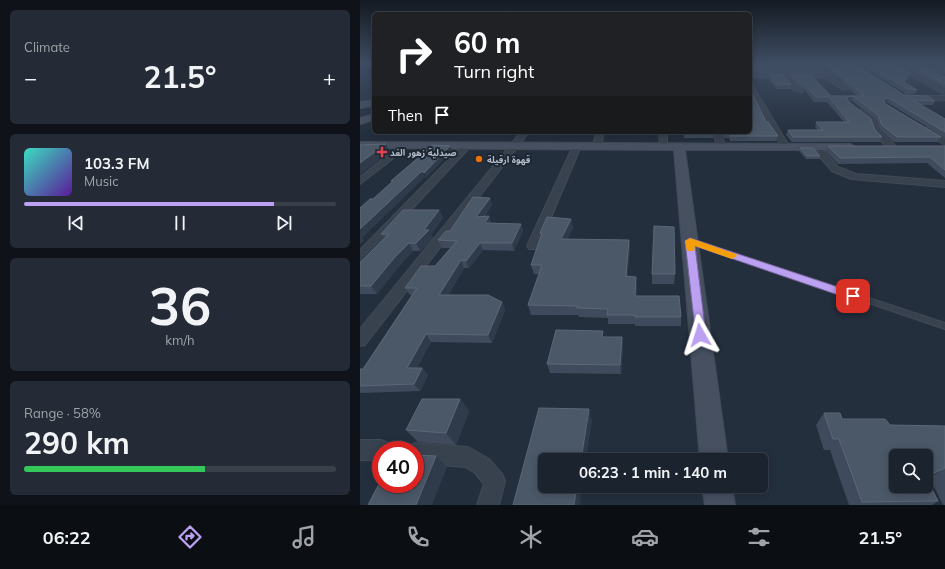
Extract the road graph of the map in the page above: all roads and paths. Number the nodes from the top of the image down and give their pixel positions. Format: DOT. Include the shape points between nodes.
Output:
graph roads {
  1 [pos="794,88"];
  2 [pos="935,88"];
  3 [pos="752,89"];
  4 [pos="801,92"];
  5 [pos="945,93"];
  6 [pos="905,97"];
  7 [pos="945,98"];
  8 [pos="372,103"];
  9 [pos="360,105"];
  10 [pos="854,107"];
  11 [pos="372,117"];
  12 [pos="360,120"];
  13 [pos="916,126"];
  14 [pos="524,134"];
  15 [pos="600,134"];
  16 [pos="664,134"];
  17 [pos="718,134"];
  18 [pos="945,143"];
  19 [pos="360,145"];
  20 [pos="405,146"];
  21 [pos="467,146"];
  22 [pos="515,146"];
  23 [pos="576,146"];
  24 [pos="597,146"];
  25 [pos="721,146"];
  26 [pos="785,146"];
  27 [pos="815,146"];
  28 [pos="672,147"];
  29 [pos="861,147"];
  30 [pos="877,147"];
  31 [pos="892,147"];
  32 [pos="907,147"];
  33 [pos="930,147"];
  34 [pos="945,147"];
  35 [pos="360,181"];
  36 [pos="945,184"];
  37 [pos="690,241"];
  38 [pos="533,246"];
  39 [pos="360,257"];
  40 [pos="945,326"];
  41 [pos="360,340"];
  42 [pos="360,450"];
  43 [pos="372,450"];
  44 [pos="713,453"];
  45 [pos="424,454"];
  46 [pos="718,493"];
  47 [pos="488,505"];
  48 [pos="720,505"];
  1 -- 4 [label="street"];
  2 -- 5 [label="street"];
  3 -- 26 [label="street"];
  6 -- 7 [label="street"];
  8 -- 9 [label="street"];
  10 -- 31 [label="street" via="873,122 876,132"];
  11 -- 12 [label="street"];
  13 -- 18 [label="street"];
  14 -- 22 [label="street"];
  15 -- 24 [label="street"];
  16 -- 28 [label="street"];
  17 -- 25 [label="street"];
  19 -- 20 [label="street"];
  20 -- 21 [label="street"];
  20 -- 35 [label="street"];
  21 -- 22 [label="street"];
  21 -- 39 [label="street"];
  22 -- 23 [label="street"];
  22 -- 41 [label="street"];
  23 -- 24 [label="street"];
  23 -- 38 [label="street"];
  24 -- 28 [label="street"];
  25 -- 26 [label="street"];
  25 -- 28 [label="street"];
  26 -- 27 [label="street"];
  27 -- 29 [label="street"];
  27 -- 36 [label="street" via="835,169 854,177"];
  28 -- 37 [label="street"];
  30 -- 31 [label="street"];
  31 -- 32 [label="street"];
  33 -- 34 [label="street"];
  37 -- 40 [label="lane"];
  37 -- 44 [label="street"];
  42 -- 43 [label="street"];
  45 -- 47 [label="street" via="468,457 482,466 495,481"];
  46 -- 48 [label="street"];
}
